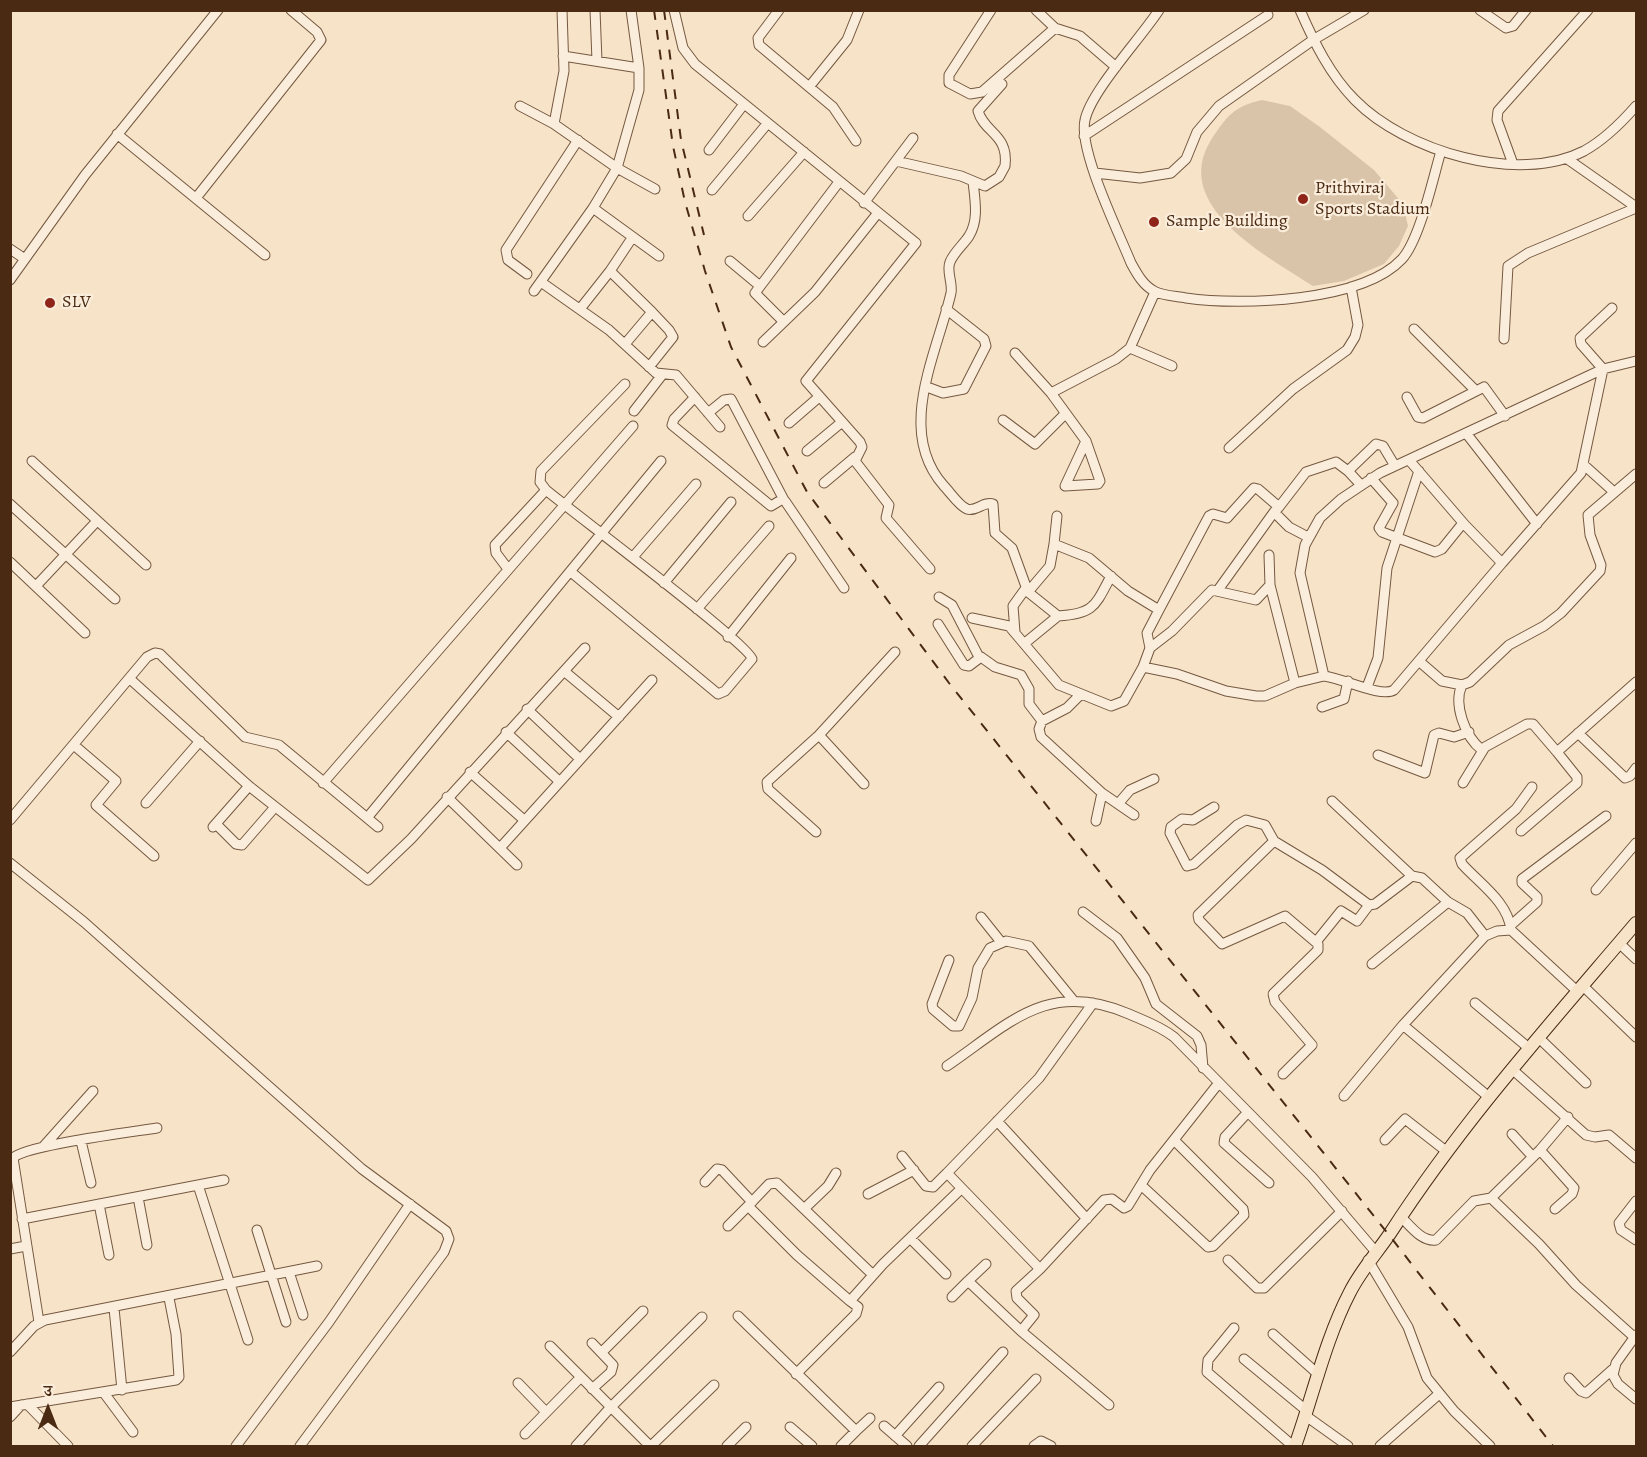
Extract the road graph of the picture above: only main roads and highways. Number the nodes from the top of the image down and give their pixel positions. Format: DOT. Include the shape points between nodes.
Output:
graph roads {
  1 [pos="1636,925"];
  2 [pos="1294,1446"];
  1 -- 2 [label="main road" via="1446,1151 1372,1256 1341,1312"];
}
